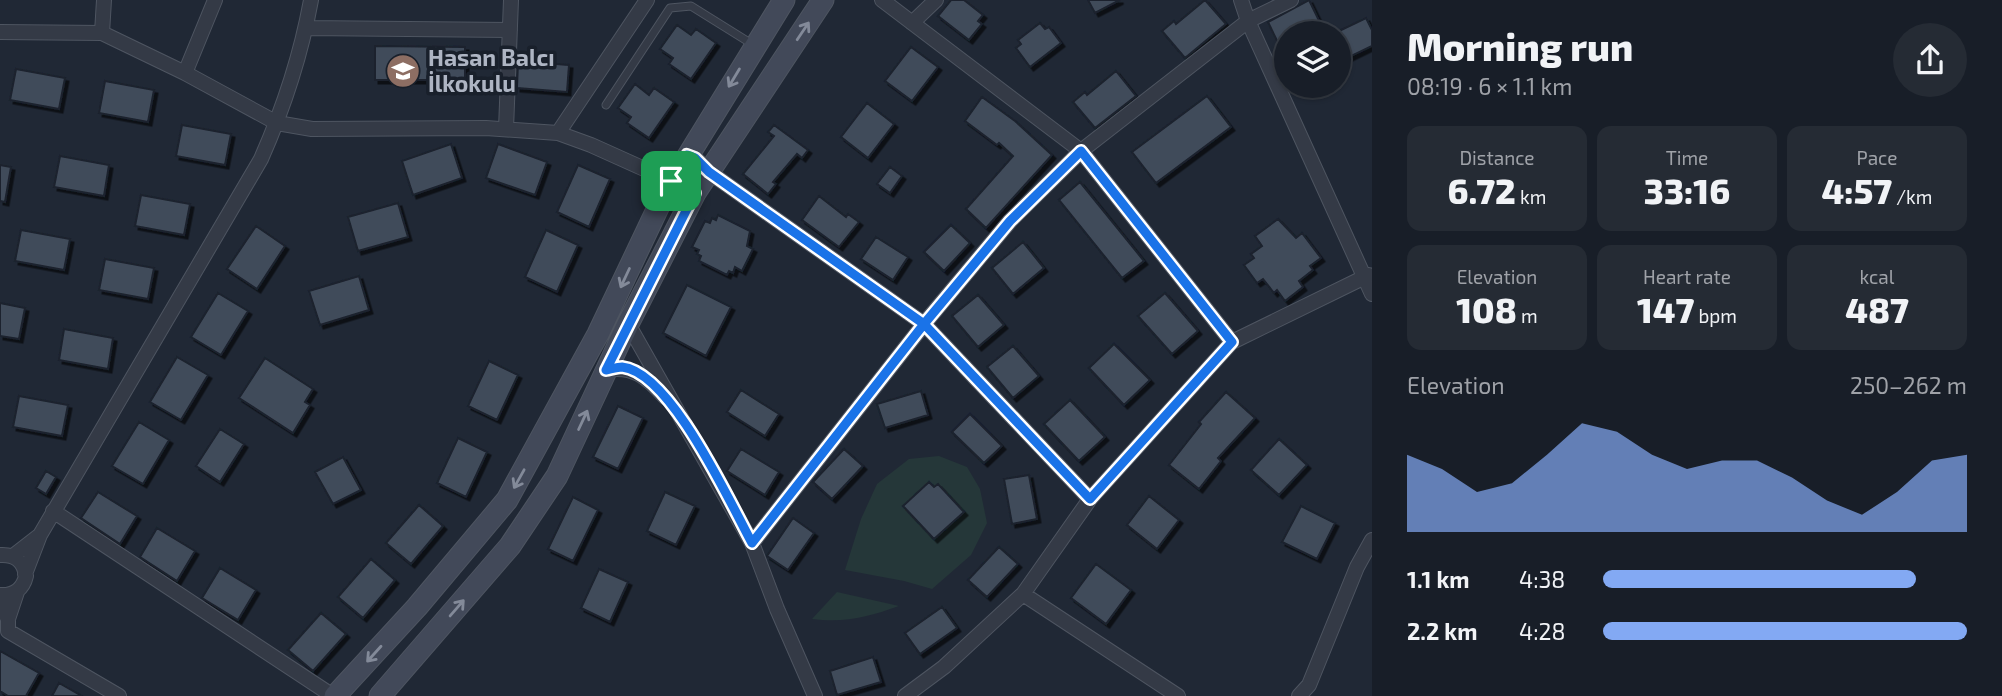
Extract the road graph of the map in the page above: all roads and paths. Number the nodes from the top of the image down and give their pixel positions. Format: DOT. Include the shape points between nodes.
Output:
graph roads {
  1 [pos="104,0"];
  2 [pos="215,0"];
  3 [pos="311,0"];
  4 [pos="511,0"];
  5 [pos="647,0"];
  6 [pos="784,0"];
  7 [pos="823,0"];
  8 [pos="882,0"];
  9 [pos="936,0"];
  10 [pos="1241,0"];
  11 [pos="1291,0"];
  12 [pos="1248,22"];
  13 [pos="912,23"];
  14 [pos="306,28"];
  15 [pos="510,30"];
  16 [pos="0,32"];
  17 [pos="102,33"];
  18 [pos="754,46"];
  19 [pos="185,72"];
  20 [pos="606,105"];
  21 [pos="277,123"];
  22 [pos="506,130"];
  23 [pos="558,133"];
  24 [pos="1081,151"];
  25 [pos="687,155"];
  26 [pos="709,172"];
  27 [pos="671,181"];
  28 [pos="695,193"];
  29 [pos="1368,276"];
  30 [pos="1372,294"];
  31 [pos="628,324"];
  32 [pos="924,324"];
  33 [pos="1232,342"];
  34 [pos="606,370"];
  35 [pos="684,419"];
  36 [pos="1090,499"];
  37 [pos="53,510"];
  38 [pos="40,536"];
  39 [pos="1372,540"];
  40 [pos="752,543"];
  41 [pos="6,556"];
  42 [pos="25,573"];
  43 [pos="16,592"];
  44 [pos="1023,594"];
  45 [pos="0,595"];
  46 [pos="0,605"];
  47 [pos="5,630"];
  48 [pos="119,696"];
  49 [pos="334,696"];
  50 [pos="380,696"];
  51 [pos="815,696"];
  52 [pos="905,696"];
  53 [pos="1178,696"];
  54 [pos="1299,696"];
  1 -- 17 [label="street"];
  2 -- 19 [label="street"];
  3 -- 14 [label="street"];
  4 -- 15 [label="street"];
  5 -- 23 [label="street"];
  6 -- 18 [label="main road"];
  26 -- 7 [label="main road, one-way"];
  8 -- 13 [label="street"];
  9 -- 13 [label="street"];
  10 -- 12 [label="street"];
  11 -- 12 [label="street"];
  12 -- 24 [label="street"];
  12 -- 29 [label="street"];
  13 -- 24 [label="street"];
  14 -- 15 [label="street"];
  14 -- 21 [label="street"];
  15 -- 22 [label="street"];
  16 -- 17 [label="street"];
  17 -- 19 [label="street"];
  18 -- 20 [label="lane" via="691,6 670,8"];
  18 -- 25 [label="main road, one-way"];
  19 -- 21 [label="street"];
  21 -- 22 [label="street" via="312,129"];
  21 -- 37 [label="street" via="261,159"];
  22 -- 23 [label="street"];
  23 -- 27 [label="street"];
  24 -- 32 [label="street" via="1010,221"];
  24 -- 33 [label="street"];
  25 -- 26 [label="street"];
  25 -- 27 [label="main road"];
  26 -- 28 [label="main road"];
  26 -- 32 [label="street"];
  27 -- 28 [label="street"];
  27 -- 49 [label="main road, one-way" via="598,334 507,500"];
  28 -- 31 [label="main road"];
  29 -- 30 [label="street"];
  29 -- 33 [label="street"];
  31 -- 34 [label="main road"];
  31 -- 35 [label="street"];
  32 -- 36 [label="street"];
  32 -- 40 [label="street"];
  33 -- 36 [label="street"];
  34 -- 35 [label="street" via="622,367 638,373"];
  50 -- 34 [label="main road, one-way" via="510,546 557,477"];
  35 -- 40 [label="street"];
  36 -- 44 [label="street"];
  37 -- 38 [label="street"];
  37 -- 49 [label="street"];
  38 -- 41 [label="street"];
  38 -- 42 [label="street"];
  39 -- 54 [label="street"];
  40 -- 51 [label="street"];
  41 -- 42 [label="street" via="21,562"];
  42 -- 43 [label="street"];
  43 -- 45 [label="street"];
  43 -- 47 [label="street"];
  44 -- 52 [label="street" via="944,667"];
  44 -- 53 [label="street"];
  46 -- 47 [label="street"];
  47 -- 48 [label="street"];
}
